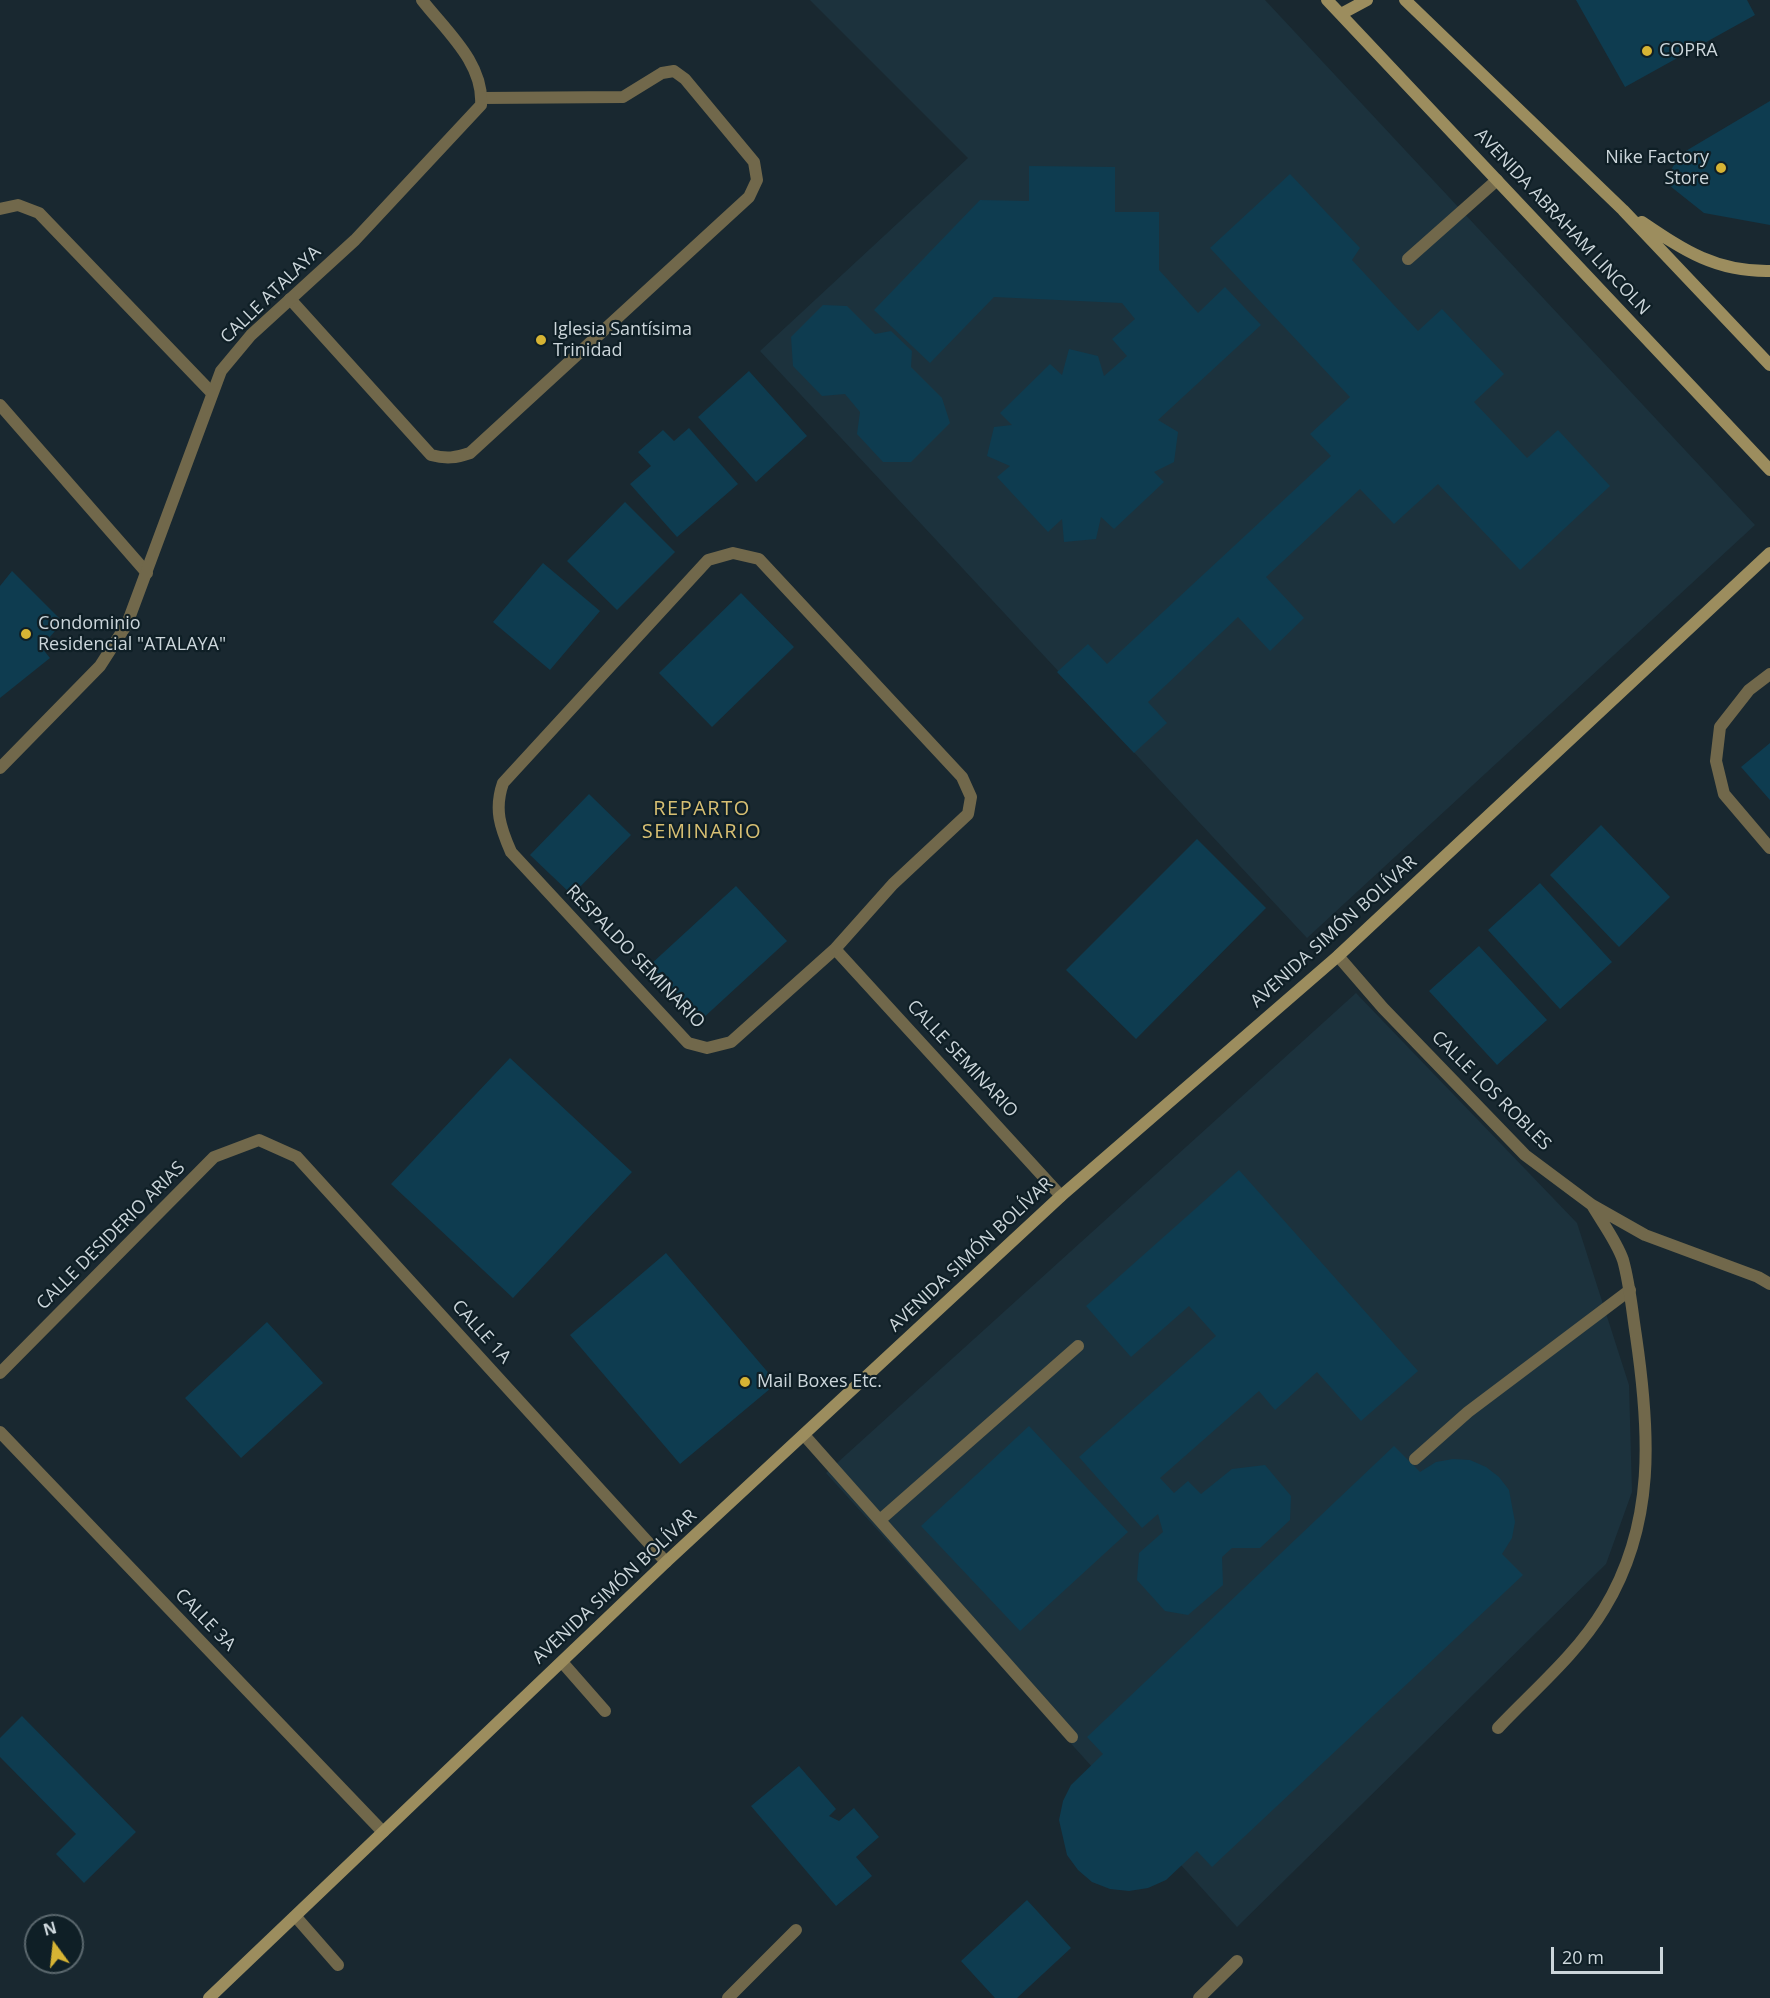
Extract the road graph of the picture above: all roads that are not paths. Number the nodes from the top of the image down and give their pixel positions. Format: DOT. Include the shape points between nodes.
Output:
graph roads {
  1 [pos="422,0"];
  2 [pos="1326,0"];
  3 [pos="1366,0"];
  4 [pos="1406,0"];
  5 [pos="1341,14"];
  6 [pos="482,98"];
  7 [pos="1497,180"];
  8 [pos="0,208"];
  9 [pos="1623,210"];
  10 [pos="1408,259"];
  11 [pos="1770,271"];
  12 [pos="290,299"];
  13 [pos="1770,365"];
  14 [pos="212,393"];
  15 [pos="0,405"];
  16 [pos="1770,470"];
  17 [pos="1770,553"];
  18 [pos="147,573"];
  19 [pos="1770,674"];
  20 [pos="0,768"];
  21 [pos="1770,848"];
  22 [pos="835,949"];
  23 [pos="1338,956"];
  24 [pos="259,1140"];
  25 [pos="1061,1196"];
  26 [pos="1592,1205"];
  27 [pos="1770,1284"];
  28 [pos="1630,1290"];
  29 [pos="1078,1346"];
  30 [pos="0,1373"];
  31 [pos="0,1432"];
  32 [pos="804,1435"];
  33 [pos="1415,1459"];
  34 [pos="880,1520"];
  35 [pos="666,1562"];
  36 [pos="562,1662"];
  37 [pos="605,1711"];
  38 [pos="1498,1728"];
  39 [pos="1072,1737"];
  40 [pos="384,1832"];
  41 [pos="296,1917"];
  42 [pos="796,1930"];
  43 [pos="1237,1961"];
  44 [pos="338,1965"];
  45 [pos="209,1998"];
  46 [pos="728,1998"];
  47 [pos="1199,1998"];
  1 -- 6 [label="street" via="476,69"];
  2 -- 5 [label="main road, AVENIDA ABRAHAM LINCOLN"];
  3 -- 5 [label="main road"];
  4 -- 9 [label="main road"];
  5 -- 7 [label="main road, AVENIDA ABRAHAM LINCOLN"];
  6 -- 12 [label="street, CALLE ATALAYA" via="481,105 355,240"];
  6 -- 12 [label="street" via="623,97 662,73 674,71 754,162 757,180 749,197 470,453 458,458 432,455"];
  7 -- 10 [label="street"];
  7 -- 16 [label="main road, AVENIDA ABRAHAM LINCOLN"];
  8 -- 14 [label="street" via="18,205 39,213"];
  9 -- 11 [label="main road" via="1681,248 1714,264"];
  9 -- 13 [label="main road"];
  12 -- 14 [label="street, CALLE ATALAYA" via="228,362"];
  14 -- 18 [label="street, CALLE ATALAYA"];
  15 -- 18 [label="street"];
  17 -- 23 [label="main road, AVENIDA SIMÓN BOLÍVAR"];
  18 -- 20 [label="street, CALLE ATALAYA" via="127,624 100,666"];
  19 -- 21 [label="street" via="1749,690 1720,727 1716,761 1724,794"];
  22 -- 22 [label="street, RESPALDO SEMINARIO" via="894,884 968,814 971,797 962,777 759,559 733,553 708,560 503,783 498,800 499,824 511,852 688,1042 707,1048 731,1042"];
  22 -- 25 [label="street, CALLE SEMINARIO"];
  23 -- 25 [label="main road, AVENIDA SIMÓN BOLÍVAR"];
  23 -- 26 [label="street, CALLE LOS ROBLES" via="1525,1155"];
  24 -- 30 [label="street, CALLE DESIDERIO ARIAS" via="214,1157"];
  24 -- 35 [label="street, CALLE 1A" via="297,1157"];
  25 -- 32 [label="main road, AVENIDA SIMÓN BOLÍVAR"];
  26 -- 27 [label="street, CALLE LOS ROBLES" via="1645,1235"];
  26 -- 28 [label="street" via="1622,1258"];
  28 -- 33 [label="street" via="1468,1412"];
  28 -- 38 [label="street" via="1647,1429 1646,1482 1637,1530 1620,1578 1603,1610 1580,1641"];
  29 -- 34 [label="street"];
  31 -- 40 [label="street, CALLE 3A"];
  32 -- 34 [label="street"];
  32 -- 35 [label="main road, AVENIDA SIMÓN BOLÍVAR"];
  34 -- 39 [label="street"];
  35 -- 36 [label="main road, AVENIDA SIMÓN BOLÍVAR"];
  36 -- 37 [label="street"];
  36 -- 40 [label="main road, AVENIDA SIMÓN BOLÍVAR"];
  40 -- 41 [label="main road, AVENIDA SIMÓN BOLÍVAR"];
  41 -- 44 [label="street"];
  41 -- 45 [label="main road, AVENIDA SIMÓN BOLÍVAR"];
  42 -- 46 [label="street"];
  43 -- 47 [label="street"];
}
